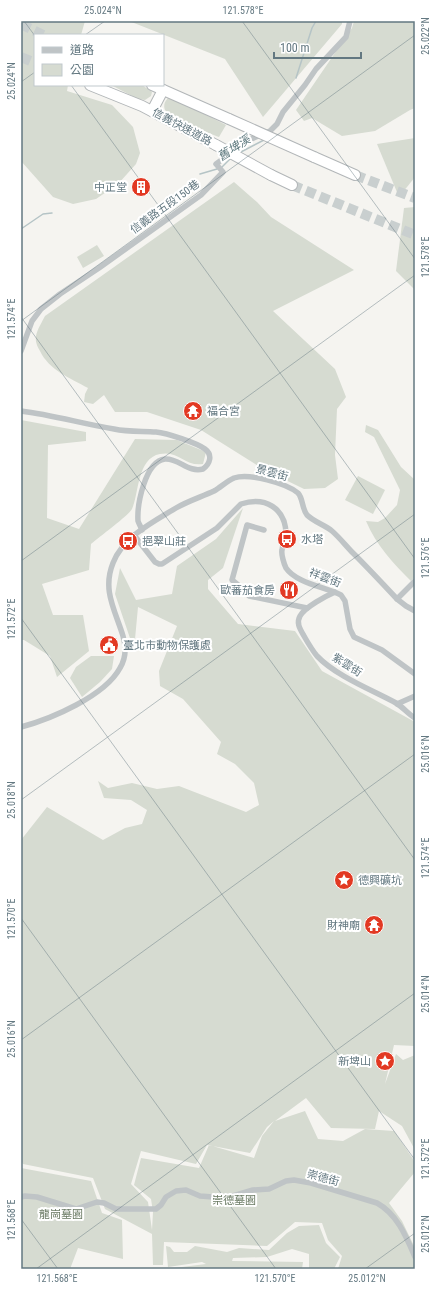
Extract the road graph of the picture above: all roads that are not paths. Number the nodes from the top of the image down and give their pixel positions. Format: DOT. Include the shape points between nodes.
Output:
graph roads {
  1 [pos="350,21"];
  2 [pos="92,86"];
  3 [pos="154,86"];
  4 [pos="163,90"];
  5 [pos="152,111"];
  6 [pos="355,175"];
  7 [pos="292,185"];
  8 [pos="21,351"];
  9 [pos="21,411"];
  10 [pos="142,530"];
  11 [pos="264,530"];
  12 [pos="134,535"];
  13 [pos="415,581"];
  14 [pos="335,592"];
  15 [pos="397,599"];
  16 [pos="307,608"];
  17 [pos="415,611"];
  18 [pos="415,674"];
  19 [pos="415,696"];
  20 [pos="397,704"];
  21 [pos="415,718"];
  22 [pos="21,727"];
  23 [pos="21,1197"];
  24 [pos="415,1257"];
  1 -- 8 [label="street, 信義路五段150巷" via="346,37 316,69 283,112 277,124 270,131 244,143 216,164 222,172 201,195 41,309 32,321"];
  2 -- 5 [label="highway, 信義快速道路"];
  3 -- 4 [label="highway"];
  4 -- 5 [label="highway"];
  4 -- 6 [label="highway, bridge"];
  5 -- 7 [label="highway, 信義快速道路, bridge"];
  9 -- 10 [label="street" via="116,430 157,432 206,449 210,460 203,469 191,469 169,459 160,460 153,465 147,474 141,497 138,522"];
  10 -- 12 [label="street, 景雲街"];
  10 -- 15 [label="street, 景雲街" via="188,501 213,491 235,478 259,478 281,484 299,494 306,514 333,532"];
  11 -- 16 [label="street" via="247,525 232,580 249,596"];
  12 -- 14 [label="street, 祥雲街" via="155,562 162,564 217,528 241,504 267,503 278,512 284,526 286,536 281,551 286,568 296,578"];
  12 -- 22 [label="street, 景雲街" via="113,562 109,580 110,598 125,649 121,667 101,690 80,703 59,714"];
  13 -- 15 [label="street"];
  14 -- 16 [label="street"];
  14 -- 18 [label="street, 祥雲街" via="345,600 354,637 382,650"];
  15 -- 17 [label="street, 景雲街"];
  16 -- 20 [label="street, 紫雲街" via="299,617 299,624 309,646 319,658 348,678"];
  19 -- 20 [label="street"];
  20 -- 21 [label="street, 紫雲街"];
  23 -- 24 [label="street, 崇德街" via="37,1197 76,1209 93,1202 104,1203 116,1209 156,1209 171,1193 181,1190 200,1196 226,1198 253,1190 269,1189 286,1181 311,1183 383,1206 395,1218"];
}
